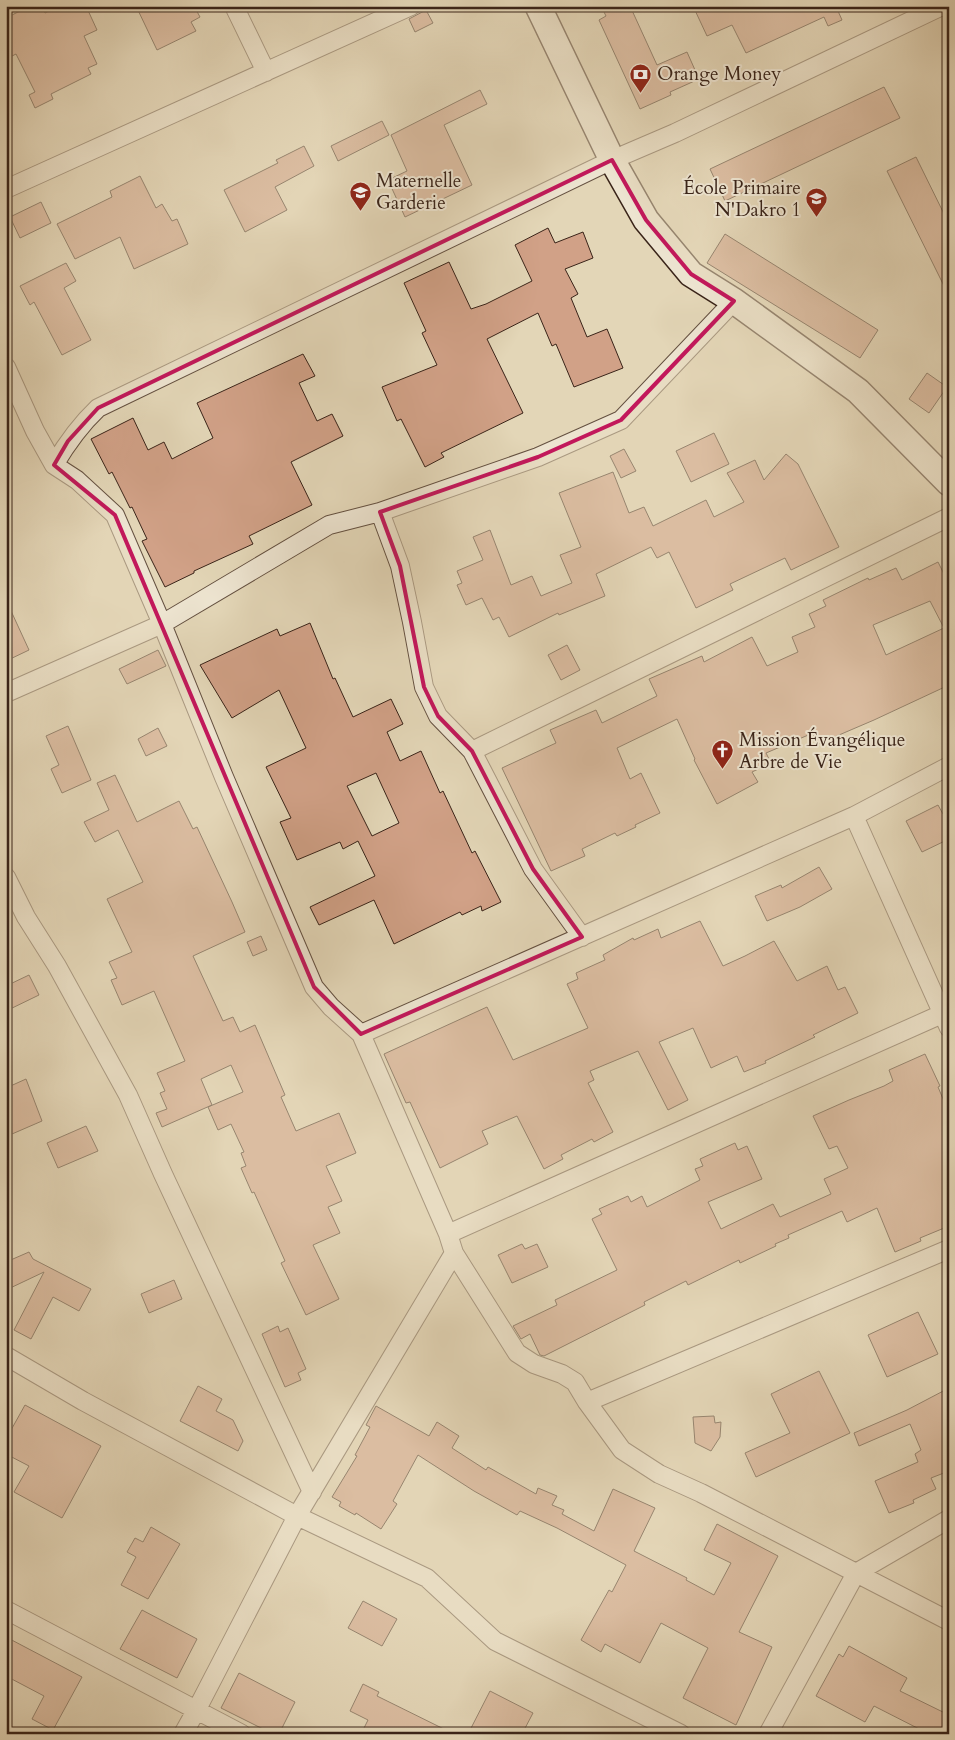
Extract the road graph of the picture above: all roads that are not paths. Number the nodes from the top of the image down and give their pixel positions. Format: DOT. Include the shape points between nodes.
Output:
graph roads {
  1 [pos="234,6"];
  2 [pos="411,6"];
  3 [pos="538,6"];
  4 [pos="942,6"];
  5 [pos="266,72"];
  6 [pos="612,160"];
  7 [pos="6,189"];
  8 [pos="734,300"];
  9 [pos="6,367"];
  10 [pos="54,465"];
  11 [pos="949,483"];
  12 [pos="380,512"];
  13 [pos="949,517"];
  14 [pos="162,624"];
  15 [pos="6,693"];
  16 [pos="472,750"];
  17 [pos="949,766"];
  18 [pos="854,816"];
  19 [pos="6,877"];
  20 [pos="582,936"];
  21 [pos="945,1021"];
  22 [pos="361,1034"];
  23 [pos="448,1234"];
  24 [pos="949,1249"];
  25 [pos="454,1253"];
  26 [pos="6,1356"];
  27 [pos="588,1402"];
  28 [pos="312,1492"];
  29 [pos="297,1516"];
  30 [pos="949,1519"];
  31 [pos="856,1573"];
  32 [pos="6,1610"];
  33 [pos="949,1622"];
  34 [pos="198,1710"];
  35 [pos="183,1734"];
  36 [pos="242,1734"];
  37 [pos="681,1734"];
  38 [pos="768,1734"];
  1 -- 5 [label="street"];
  2 -- 5 [label="street"];
  3 -- 6 [label="street"];
  4 -- 6 [label="street"];
  5 -- 7 [label="street"];
  6 -- 8 [label="street" via="646,220 691,274"];
  6 -- 10 [label="street" via="98,408 68,441"];
  8 -- 11 [label="street" via="858,391"];
  8 -- 12 [label="street" via="621,420 538,457"];
  9 -- 10 [label="street"];
  10 -- 14 [label="street" via="77,480 115,515"];
  12 -- 14 [label="street" via="329,525"];
  12 -- 16 [label="street" via="400,566 424,687 438,716"];
  13 -- 16 [label="street"];
  14 -- 15 [label="street"];
  14 -- 22 [label="street" via="314,987"];
  16 -- 20 [label="street" via="533,869"];
  17 -- 18 [label="street"];
  18 -- 20 [label="street"];
  18 -- 21 [label="street"];
  19 -- 28 [label="street" via="128,1095"];
  20 -- 22 [label="street"];
  21 -- 23 [label="street"];
  22 -- 23 [label="street"];
  23 -- 25 [label="street"];
  24 -- 27 [label="street"];
  25 -- 27 [label="street" via="517,1353 575,1382"];
  25 -- 28 [label="street"];
  26 -- 29 [label="street"];
  27 -- 31 [label="street" via="622,1450 659,1474"];
  28 -- 29 [label="street"];
  29 -- 34 [label="street"];
  29 -- 37 [label="street" via="426,1578 495,1642"];
  30 -- 31 [label="street"];
  31 -- 33 [label="street"];
  31 -- 38 [label="street"];
  32 -- 34 [label="street"];
  34 -- 35 [label="street"];
  34 -- 36 [label="street"];
}
